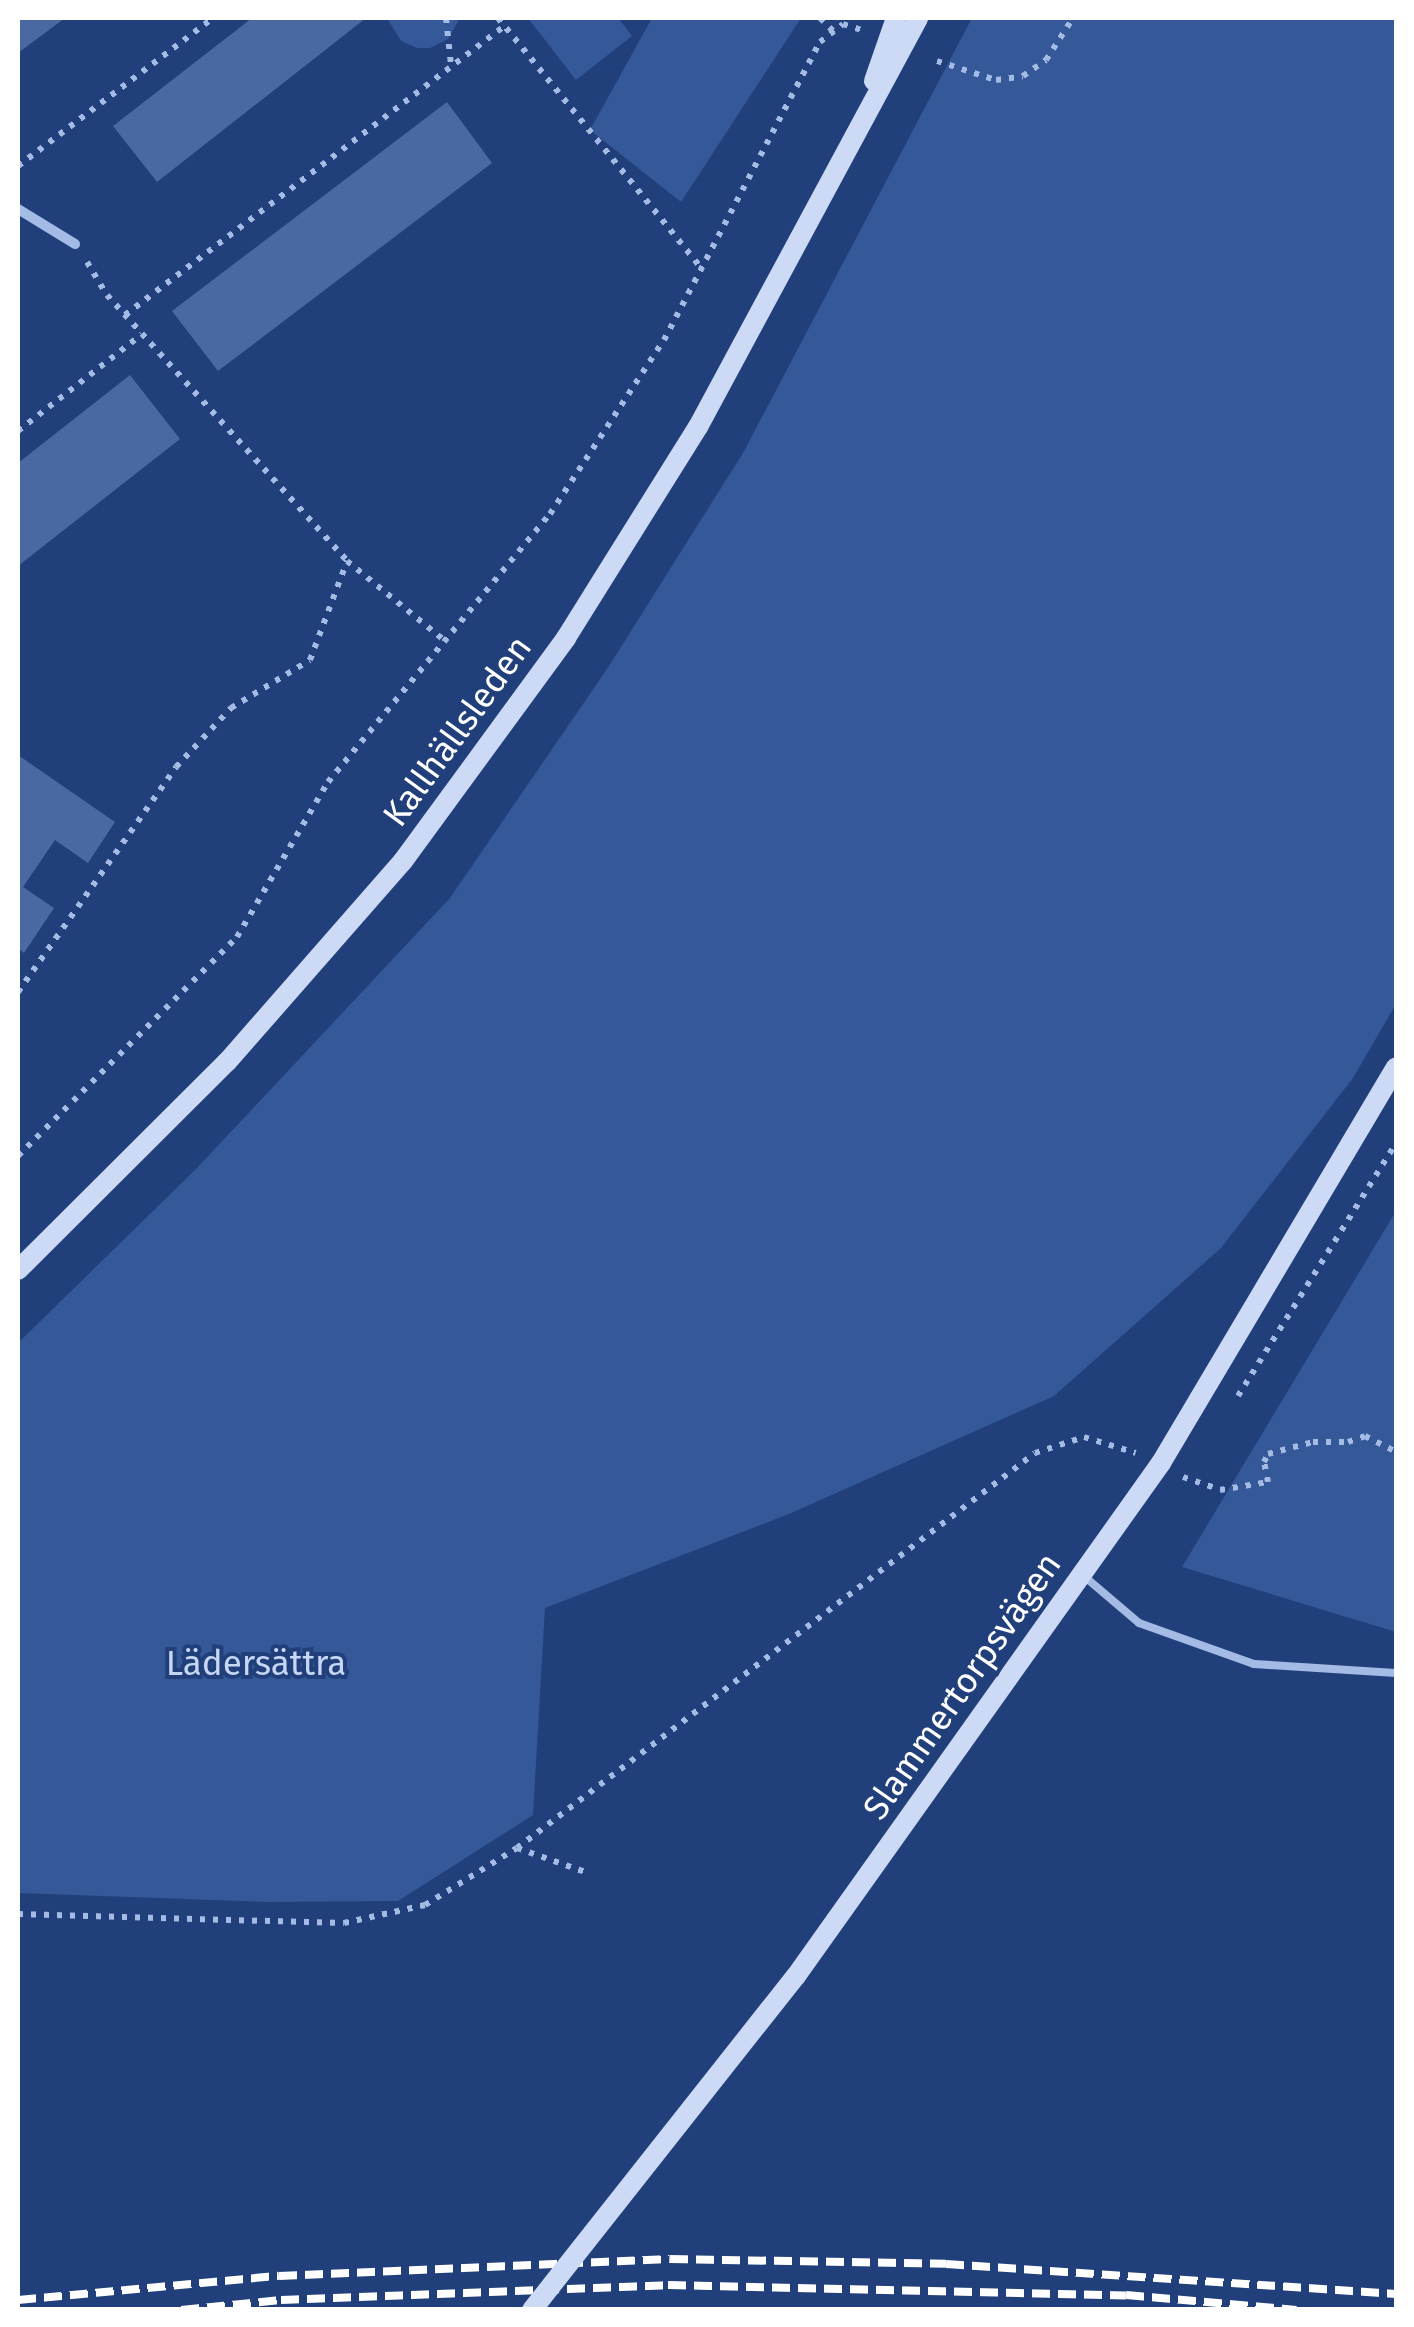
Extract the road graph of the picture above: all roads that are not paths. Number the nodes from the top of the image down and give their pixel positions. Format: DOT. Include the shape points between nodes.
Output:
graph roads {
  1 [pos="896,18"];
  2 [pos="918,18"];
  3 [pos="848,154"];
  4 [pos="18,209"];
  5 [pos="75,244"];
  6 [pos="1396,1068"];
  7 [pos="18,1270"];
  8 [pos="1082,1574"];
  9 [pos="1396,1673"];
  10 [pos="532,2310"];
  1 -- 3 [label="street, Kallhällsleden"];
  2 -- 3 [label="street, Kallhällsleden"];
  3 -- 7 [label="street, Kallhällsleden" via="698,427 576,622 414,845 227,1062"];
  4 -- 5 [label="street"];
  6 -- 8 [label="street, Slammertorpsvägen" via="1161,1463"];
  8 -- 9 [label="lane" via="1140,1622 1254,1664"];
  8 -- 10 [label="street, Slammertorpsvägen, bridge" via="796,1976"];
}
